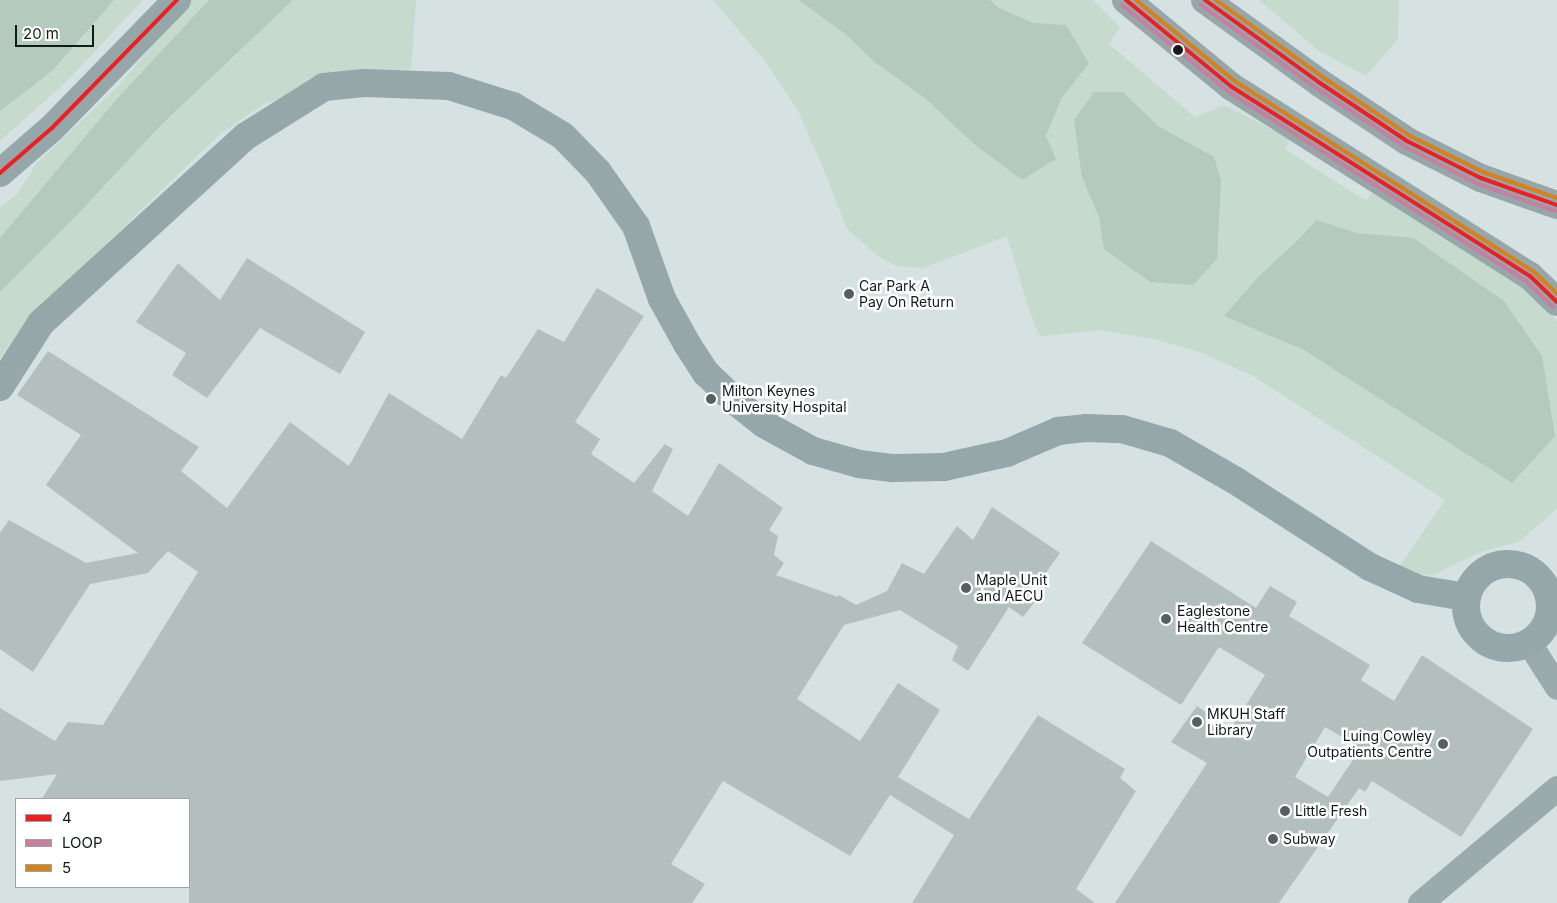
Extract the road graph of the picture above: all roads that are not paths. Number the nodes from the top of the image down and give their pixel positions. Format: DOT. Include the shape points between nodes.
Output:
graph roads {
  1 [pos="177,0"];
  2 [pos="1126,0"];
  3 [pos="1205,0"];
  4 [pos="0,173"];
  5 [pos="1557,205"];
  6 [pos="1557,302"];
  7 [pos="0,386"];
  8 [pos="1550,573"];
  9 [pos="1466,597"];
  10 [pos="1529,643"];
  11 [pos="1557,687"];
  12 [pos="1557,788"];
  13 [pos="1420,903"];
  1 -- 4 [label="street" via="52,128"];
  2 -- 6 [label="highway" via="1232,87 1530,276"];
  3 -- 5 [label="highway" via="1320,83 1408,141 1481,178"];
  7 -- 9 [label="street" via="41,323 246,136 324,87 364,83 449,86 513,106 564,136 598,172 636,226 662,299 706,373 764,424 813,452 859,464 894,468 944,467 1007,453 1058,431 1122,428 1170,443 1370,567 1418,590"];
  8 -- 9 [label="street" via="1519,564 1498,565 1480,573"];
  8 -- 10 [label="street" via="1548,621 1541,634"];
  9 -- 10 [label="street" via="1468,621 1483,640 1506,649"];
  10 -- 11 [label="street"];
  12 -- 13 [label="street"];
}
